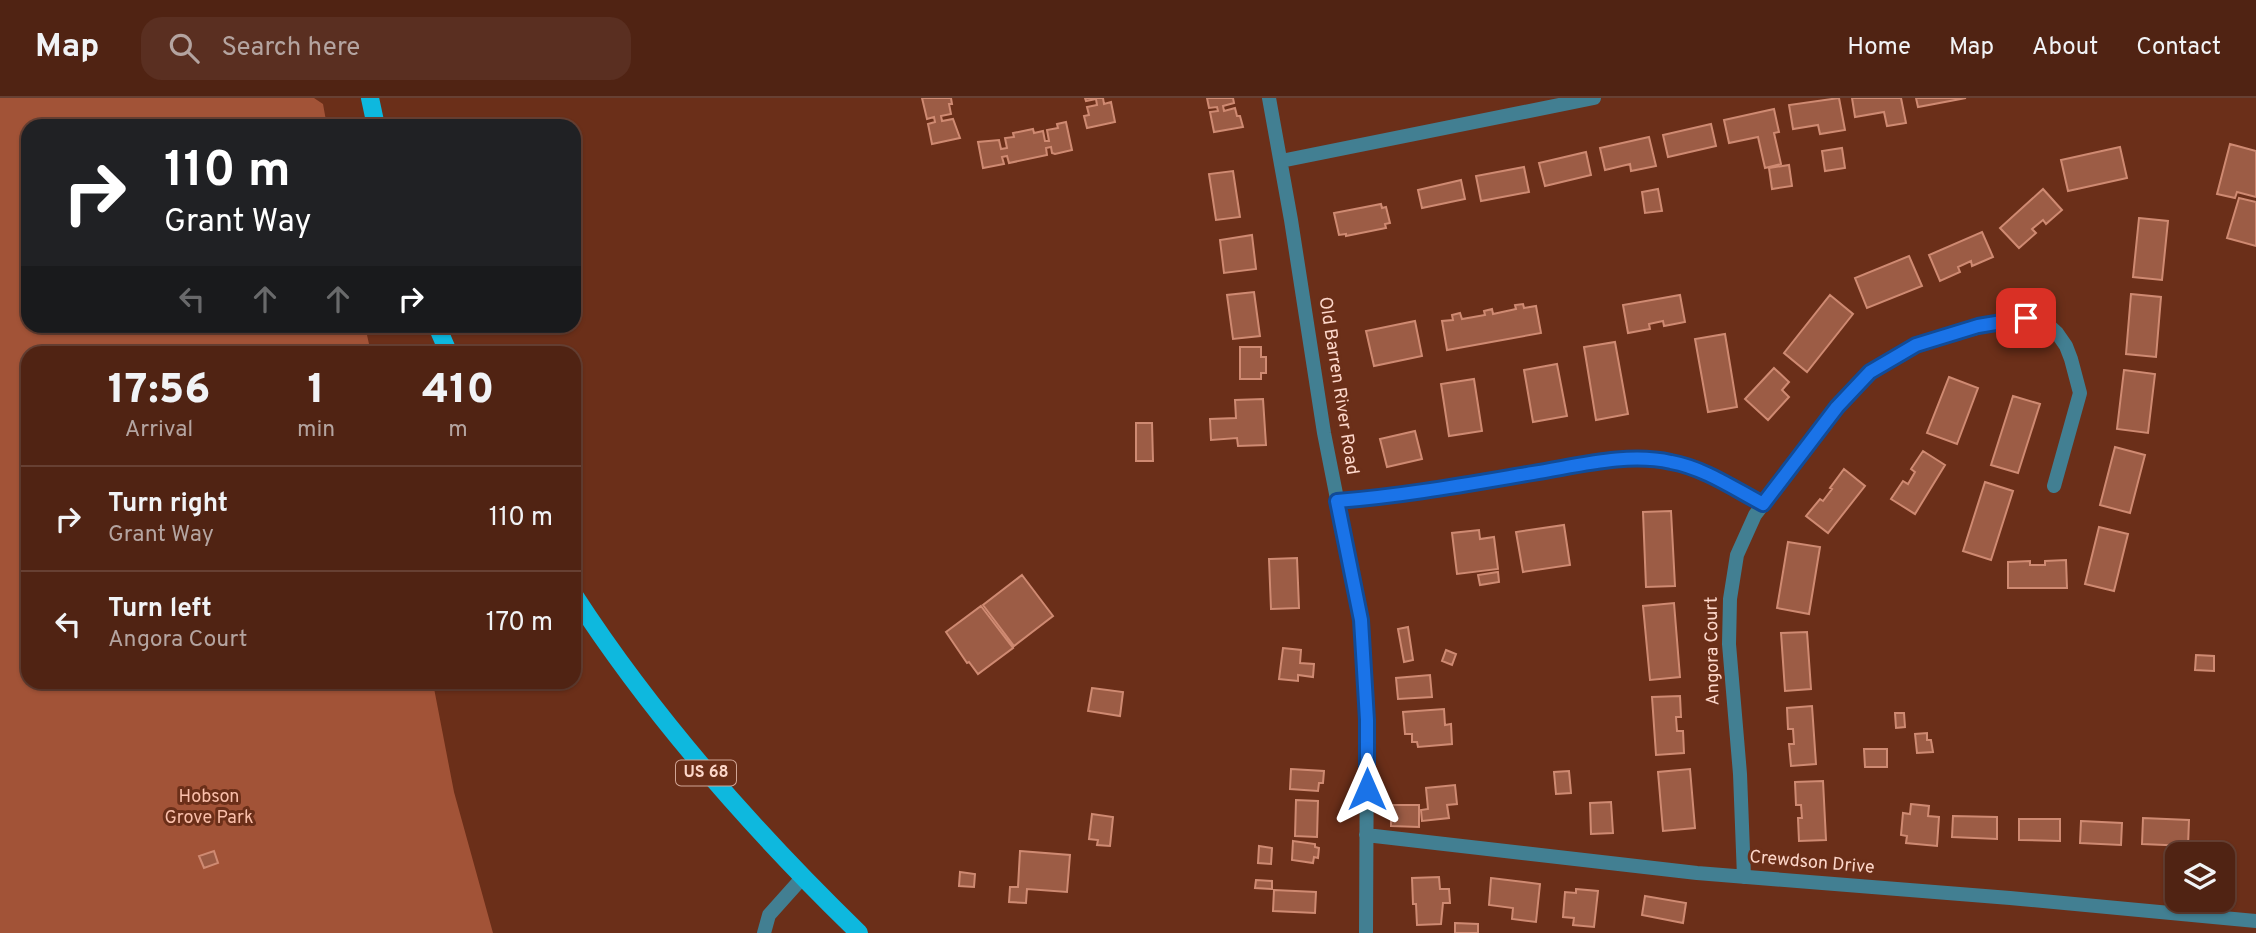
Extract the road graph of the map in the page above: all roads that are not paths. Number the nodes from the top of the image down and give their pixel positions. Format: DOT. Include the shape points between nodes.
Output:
graph roads {
  1 [pos="370,98"];
  2 [pos="1269,98"];
  3 [pos="1594,98"];
  4 [pos="374,119"];
  5 [pos="1281,161"];
  6 [pos="2054,486"];
  7 [pos="1337,501"];
  8 [pos="1763,504"];
  9 [pos="581,606"];
  10 [pos="1366,835"];
  11 [pos="803,877"];
  12 [pos="1744,877"];
  13 [pos="2256,921"];
  14 [pos="764,933"];
  15 [pos="859,933"];
  16 [pos="1366,933"];
  1 -- 4 [label="main road"];
  2 -- 5 [label="street, Old Barren River Road"];
  3 -- 5 [label="street"];
  5 -- 7 [label="street, Old Barren River Road"];
  6 -- 8 [label="street, Angora Court" via="2080,393 2076,375 2066,346 2046,323 2015,318 1916,345 1870,372 1837,407"];
  7 -- 8 [label="street" via="1646,459 1690,466"];
  7 -- 10 [label="street, Old Barren River Road" via="1361,620 1367,720"];
  8 -- 12 [label="street, Angora Court" via="1744,534 1730,599"];
  9 -- 11 [label="main road, US 68" via="671,732"];
  10 -- 12 [label="street, Crewdson Drive"];
  10 -- 16 [label="street, Old Barren River Road"];
  11 -- 14 [label="street" via="769,915"];
  11 -- 15 [label="main road, US 68"];
  12 -- 13 [label="street, Crewdson Drive"];
}
